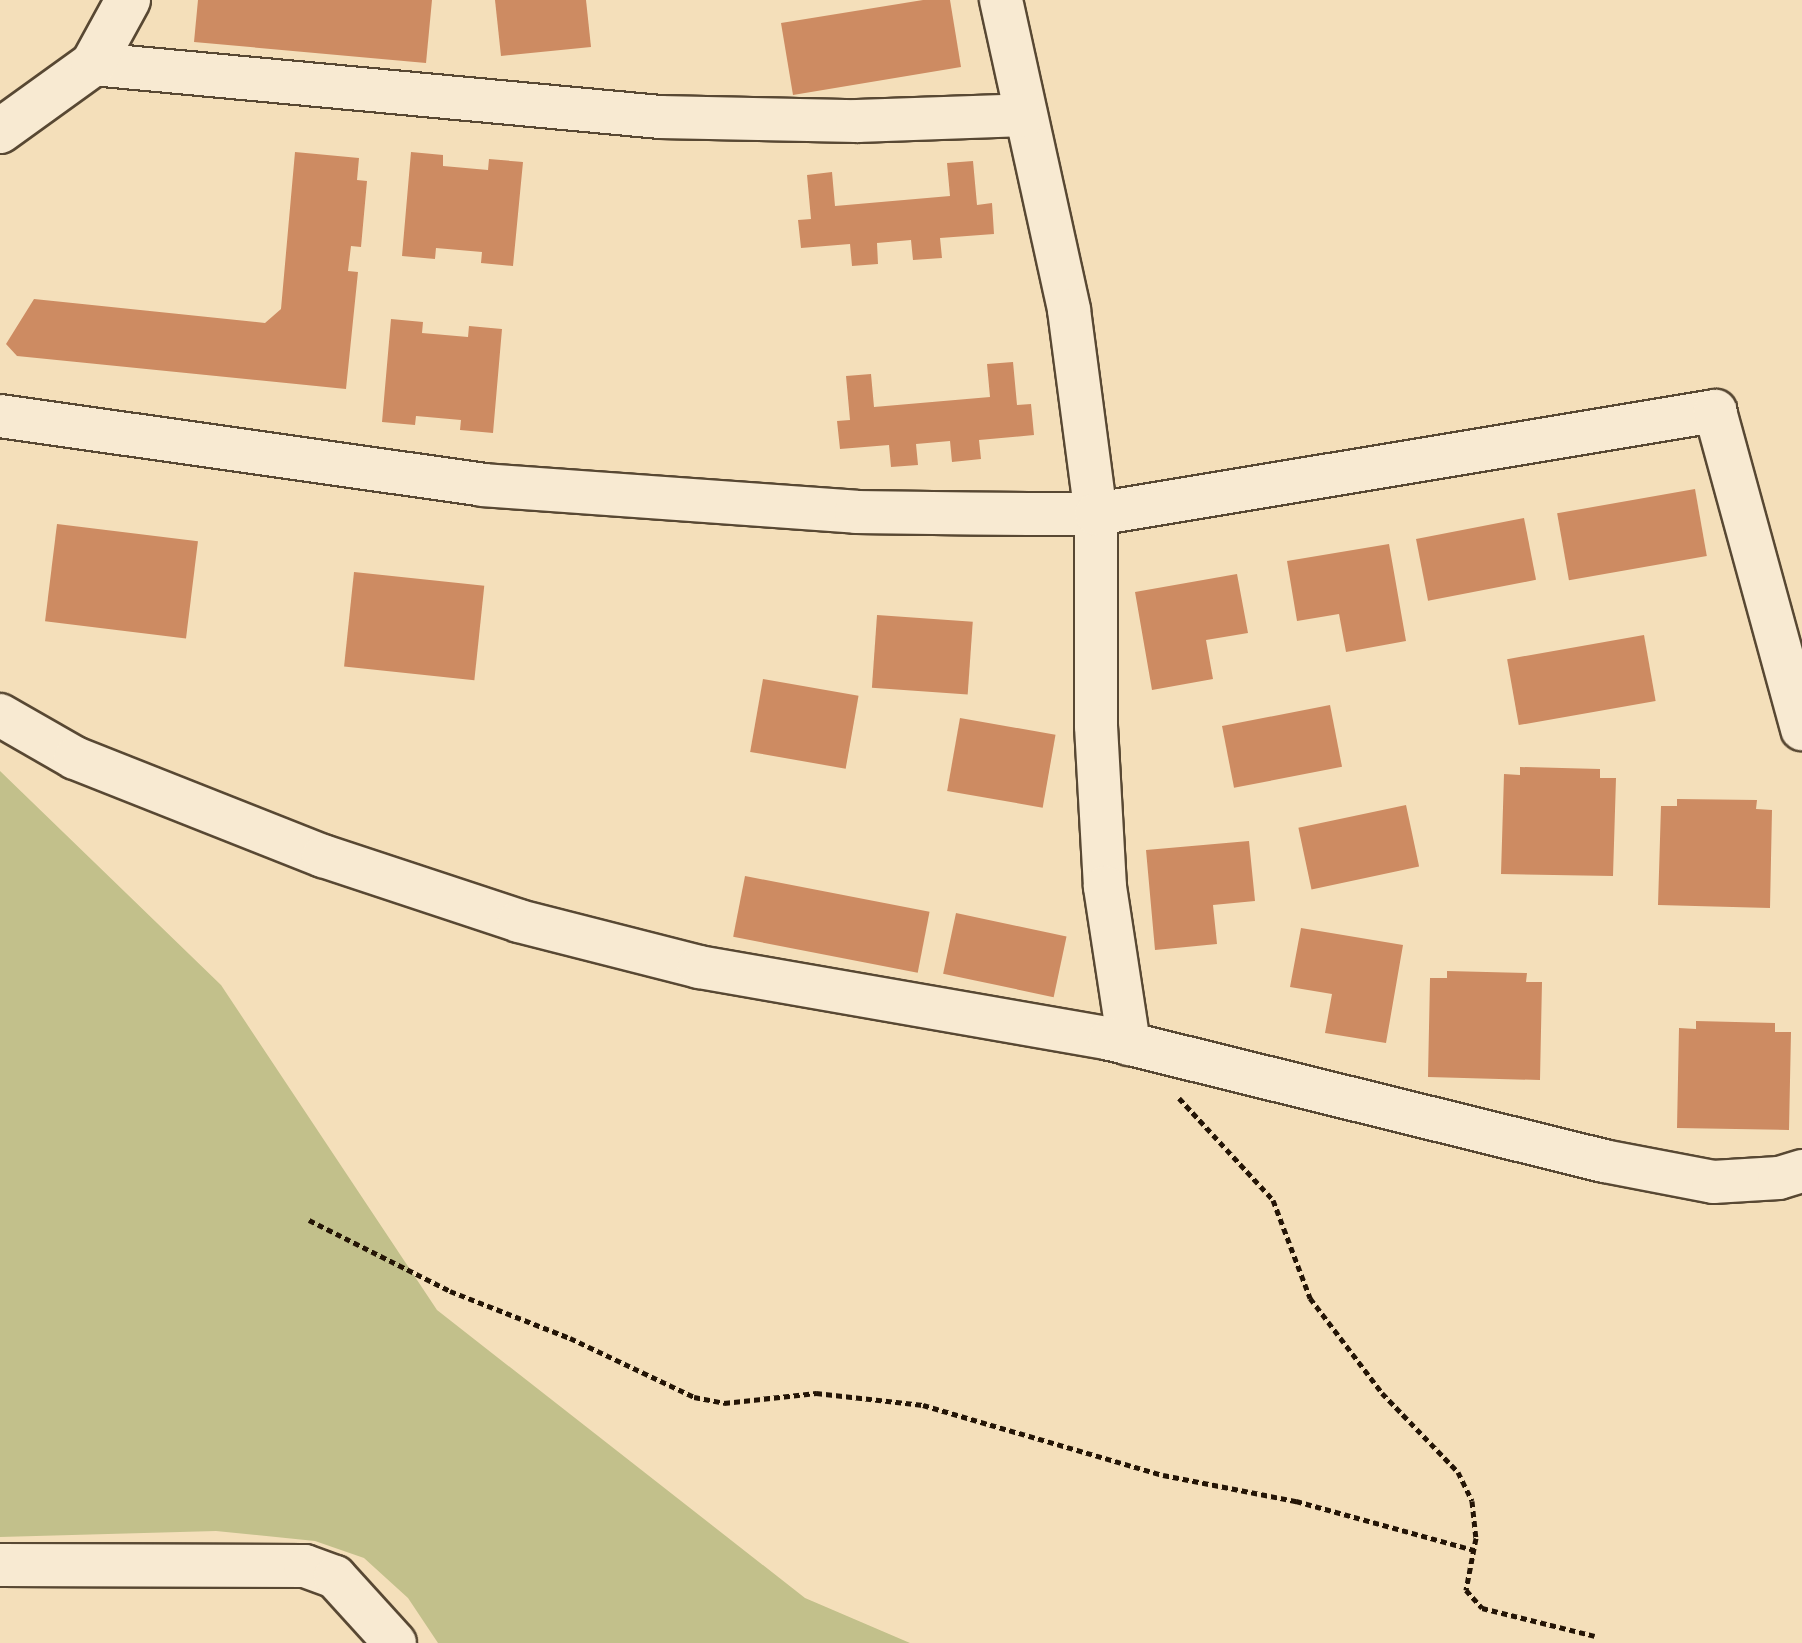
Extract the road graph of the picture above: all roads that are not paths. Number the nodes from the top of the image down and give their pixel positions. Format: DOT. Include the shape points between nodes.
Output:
graph roads {
  1 [pos="128,0"];
  2 [pos="1001,0"];
  3 [pos="93,64"];
  4 [pos="1025,115"];
  5 [pos="0,131"];
  6 [pos="0,416"];
  7 [pos="1096,514"];
  8 [pos="0,715"];
  9 [pos="1802,729"];
  10 [pos="1129,1044"];
  11 [pos="1802,1171"];
  12 [pos="0,1565"];
  13 [pos="395,1643"];
  1 -- 3 [label="street"];
  2 -- 4 [label="street"];
  3 -- 4 [label="street" via="660,117 857,121"];
  3 -- 5 [label="street"];
  4 -- 7 [label="street" via="1069,310"];
  6 -- 7 [label="street" via="482,485 856,512"];
  7 -- 9 [label="street" via="1715,411"];
  7 -- 10 [label="street" via="1096,726 1105,887"];
  8 -- 10 [label="street" via="75,758 279,839 519,921 699,967"];
  10 -- 11 [label="street" via="1604,1161 1713,1182 1779,1178"];
  12 -- 13 [label="street" via="305,1566 335,1577"];
}
